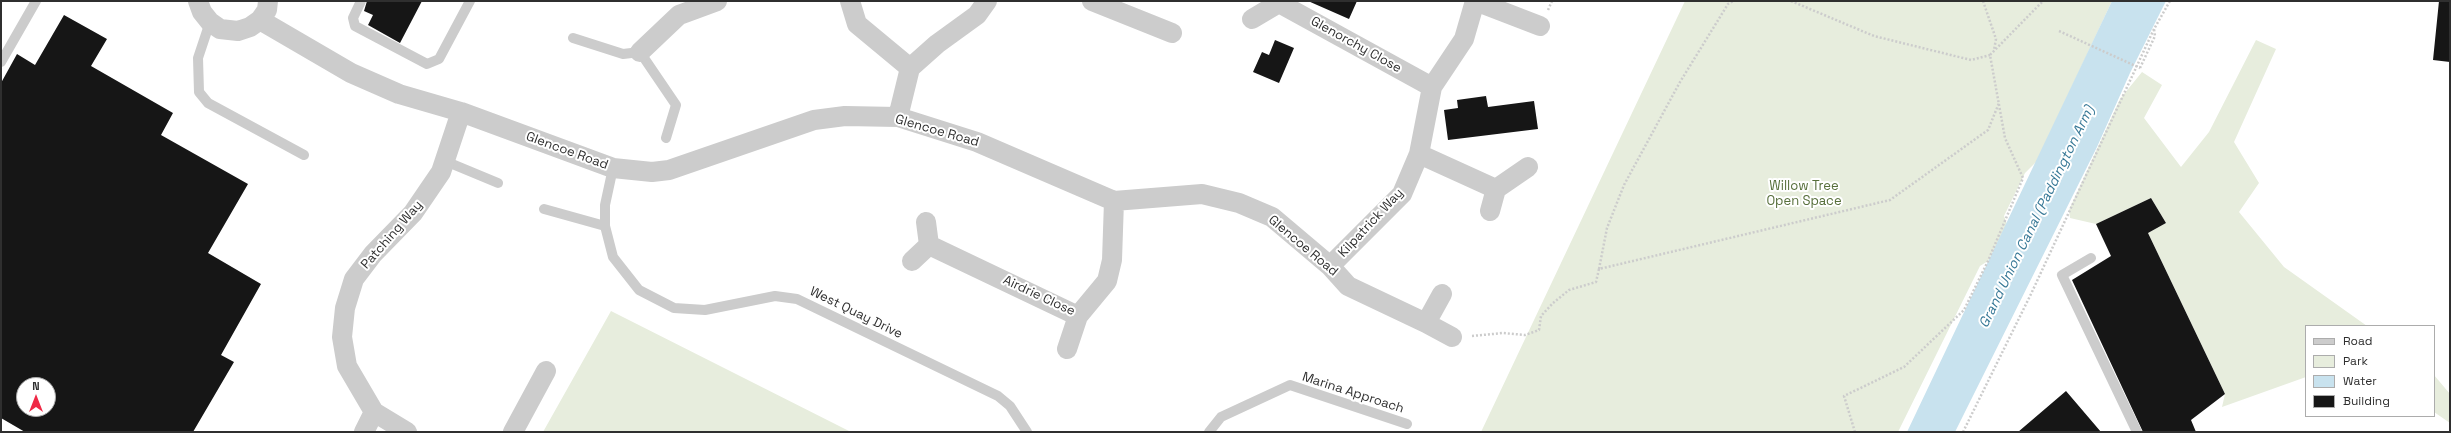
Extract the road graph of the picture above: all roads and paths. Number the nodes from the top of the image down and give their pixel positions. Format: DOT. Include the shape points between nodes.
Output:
graph roads {
  1 [pos="36,1"];
  2 [pos="198,1"];
  3 [pos="268,1"];
  4 [pos="361,1"];
  5 [pos="470,1"];
  6 [pos="717,1"];
  7 [pos="850,1"];
  8 [pos="987,1"];
  9 [pos="1092,1"];
  10 [pos="1475,1"];
  11 [pos="1733,1"];
  12 [pos="1791,1"];
  13 [pos="1983,1"];
  14 [pos="2043,1"];
  15 [pos="2170,1"];
  16 [pos="1279,2"];
  17 [pos="1252,19"];
  18 [pos="260,20"];
  19 [pos="210,22"];
  20 [pos="1540,26"];
  21 [pos="2154,29"];
  22 [pos="2059,31"];
  23 [pos="1172,34"];
  24 [pos="573,38"];
  25 [pos="1994,50"];
  26 [pos="640,52"];
  27 [pos="1990,55"];
  28 [pos="1,62"];
  29 [pos="910,68"];
  30 [pos="1432,88"];
  31 [pos="1999,103"];
  32 [pos="461,112"];
  33 [pos="898,117"];
  34 [pos="666,138"];
  35 [pos="1419,154"];
  36 [pos="304,155"];
  37 [pos="445,161"];
  38 [pos="1528,167"];
  39 [pos="612,168"];
  40 [pos="498,183"];
  41 [pos="1496,189"];
  42 [pos="1114,201"];
  43 [pos="544,209"];
  44 [pos="1490,212"];
  45 [pos="926,222"];
  46 [pos="605,226"];
  47 [pos="929,245"];
  48 [pos="2092,258"];
  49 [pos="912,260"];
  50 [pos="1330,266"];
  51 [pos="1599,269"];
  52 [pos="1442,294"];
  53 [pos="1078,316"];
  54 [pos="1426,323"];
  55 [pos="1452,337"];
  56 [pos="1067,349"];
  57 [pos="546,371"];
  58 [pos="374,412"];
  59 [pos="1407,424"];
  60 [pos="364,432"];
  61 [pos="407,432"];
  62 [pos="513,432"];
  63 [pos="1028,432"];
  64 [pos="1209,432"];
  65 [pos="1855,432"];
  66 [pos="1963,432"];
  67 [pos="2137,432"];
  1 -- 28 [label="lane"];
  2 -- 19 [label="street"];
  3 -- 18 [label="street" via="267,10"];
  4 -- 5 [label="lane" via="353,18 355,26 428,64 439,59"];
  6 -- 26 [label="street" via="679,15"];
  7 -- 29 [label="street" via="857,24"];
  8 -- 29 [label="street" via="977,15 937,44"];
  9 -- 23 [label="street"];
  10 -- 20 [label="street, Kilpatrick Way"];
  10 -- 30 [label="street, Kilpatrick Way" via="1464,39"];
  11 -- 51 [label="path" via="1728,4 1680,82 1624,185 1607,228"];
  12 -- 27 [label="path" via="1874,36 1971,60"];
  13 -- 25 [label="path" via="1996,39"];
  14 -- 25 [label="path"];
  15 -- 21 [label="path"];
  16 -- 17 [label="street, Glenorchy Close"];
  16 -- 30 [label="street, Glenorchy Close"];
  18 -- 19 [label="street" via="250,28 238,31 220,29"];
  18 -- 32 [label="street, Glencoe Road" via="351,73 399,94"];
  19 -- 36 [label="lane" via="198,58 199,92 208,103"];
  21 -- 22 [label="path, bridge" via="2155,36 2140,68"];
  21 -- 66 [label="path" via="2031,294"];
  24 -- 26 [label="lane" via="623,54"];
  25 -- 27 [label="path"];
  26 -- 34 [label="lane" via="676,105"];
  27 -- 31 [label="path"];
  29 -- 33 [label="street"];
  30 -- 35 [label="street, Kilpatrick Way"];
  31 -- 51 [label="path" via="1988,130 1890,200"];
  31 -- 65 [label="path" via="2005,138 2023,178 1988,260 1964,310 1904,367 1844,396"];
  32 -- 37 [label="street, Patching Way"];
  32 -- 39 [label="street, Glencoe Road"];
  33 -- 39 [label="street, Glencoe Road" via="845,116 814,120 669,170 652,172"];
  33 -- 42 [label="street, Glencoe Road" via="977,142"];
  35 -- 41 [label="street"];
  35 -- 50 [label="street, Kilpatrick Way" via="1402,194"];
  37 -- 40 [label="lane"];
  37 -- 58 [label="street, Patching Way" via="441,172 413,214 373,254 354,279 344,308 342,337 347,366"];
  38 -- 41 [label="street"];
  39 -- 46 [label="lane, West Quay Drive" via="605,204"];
  41 -- 44 [label="street"];
  42 -- 50 [label="street, Glencoe Road" via="1202,194 1239,203 1272,217"];
  42 -- 53 [label="street, Airdrie Close" via="1112,260 1107,281"];
  43 -- 46 [label="lane"];
  45 -- 47 [label="street"];
  46 -- 63 [label="lane, West Quay Drive" via="612,257 639,290 674,308 705,310 775,296 797,299 998,396 1010,406"];
  47 -- 49 [label="street"];
  47 -- 53 [label="street, Airdrie Close"];
  48 -- 67 [label="lane" via="2062,275"];
  50 -- 54 [label="street, Glencoe Road" via="1348,286"];
  51 -- 55 [label="path" via="1596,282 1569,290 1553,303 1541,316 1539,330 1526,335"];
  52 -- 54 [label="street"];
  53 -- 56 [label="street"];
  54 -- 55 [label="street, Glencoe Road"];
  57 -- 62 [label="street"];
  58 -- 60 [label="street"];
  58 -- 61 [label="street, Patching Way"];
  59 -- 64 [label="lane, Marina Approach" via="1290,386 1221,417"];
}
